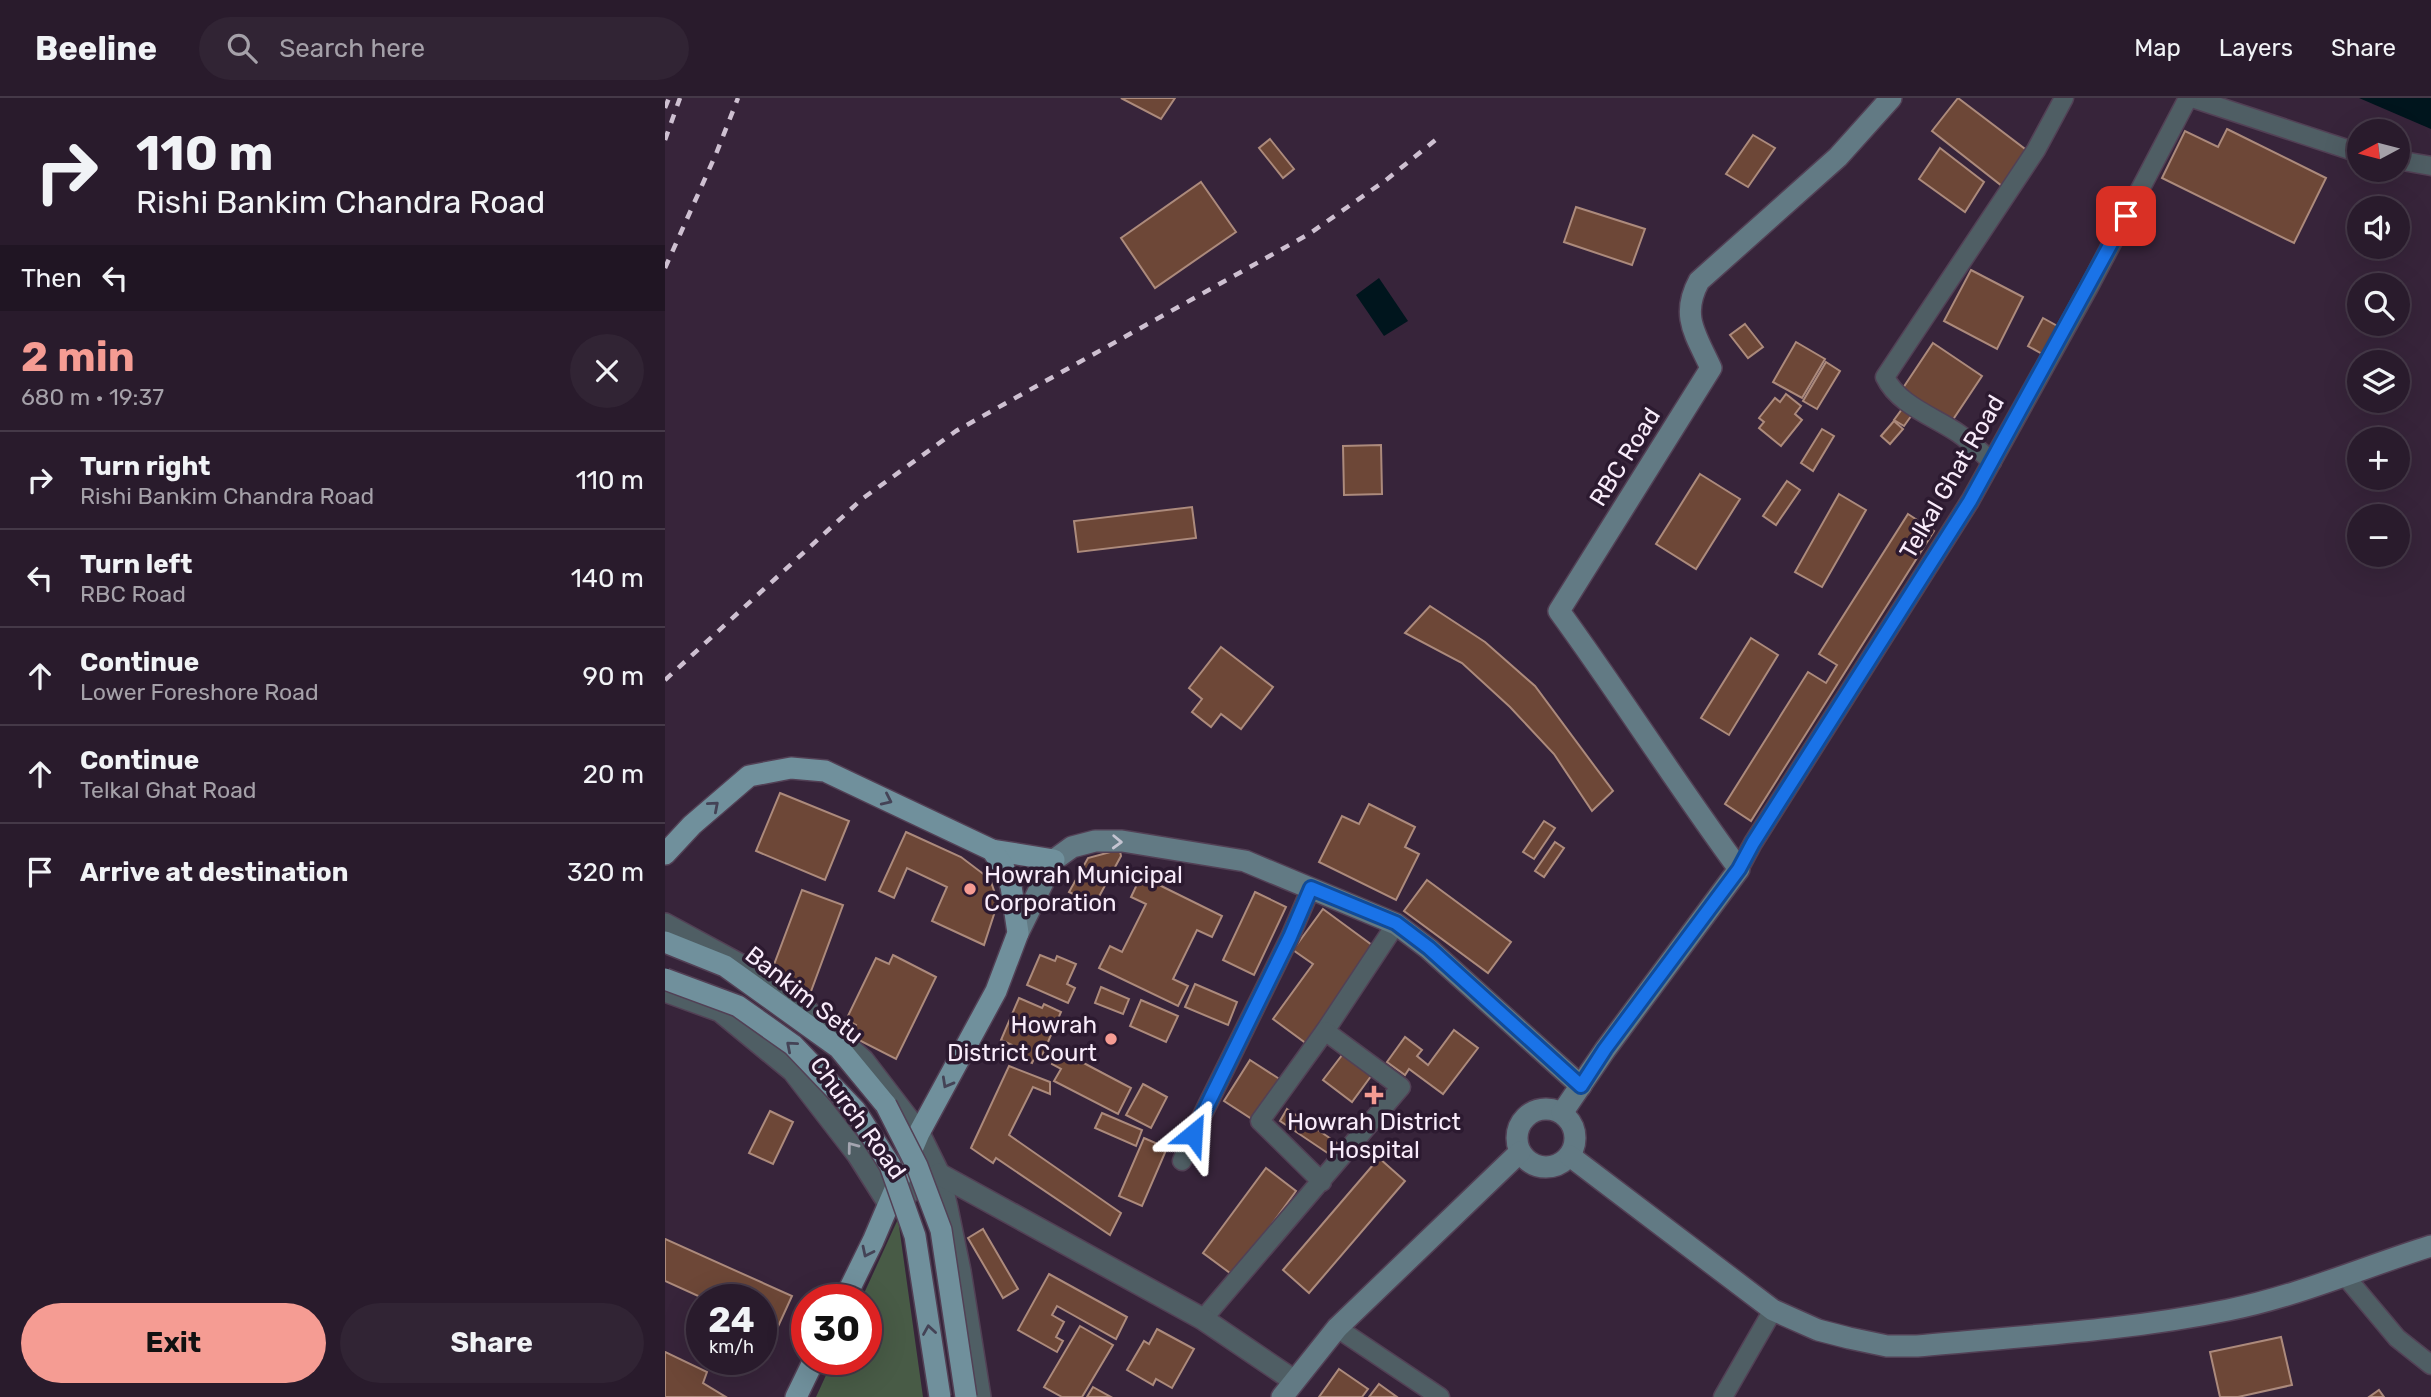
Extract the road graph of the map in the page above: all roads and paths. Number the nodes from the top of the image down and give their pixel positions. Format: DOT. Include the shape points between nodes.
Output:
graph roads {
  1 [pos="1891,98"];
  2 [pos="2064,98"];
  3 [pos="2190,98"];
  4 [pos="2347,149"];
  5 [pos="2410,162"];
  6 [pos="2431,166"];
  7 [pos="1992,462"];
  8 [pos="992,850"];
  9 [pos="665,854"];
  10 [pos="1054,860"];
  11 [pos="1739,869"];
  12 [pos="1311,888"];
  13 [pos="1396,923"];
  14 [pos="665,924"];
  15 [pos="1018,933"];
  16 [pos="665,942"];
  17 [pos="665,979"];
  18 [pos="665,991"];
  19 [pos="1325,1031"];
  20 [pos="1581,1086"];
  21 [pos="1562,1113"];
  22 [pos="919,1133"];
  23 [pos="1520,1152"];
  24 [pos="1570,1156"];
  25 [pos="1182,1161"];
  26 [pos="939,1174"];
  27 [pos="1322,1182"];
  28 [pos="889,1204"];
  29 [pos="2431,1246"];
  30 [pos="2345,1276"];
  31 [pos="851,1284"];
  32 [pos="1773,1310"];
  33 [pos="1203,1319"];
  34 [pos="1336,1328"];
  35 [pos="2431,1365"];
  36 [pos="807,1375"];
  37 [pos="1287,1388"];
  38 [pos="796,1397"];
  39 [pos="940,1397"];
  40 [pos="967,1397"];
  41 [pos="980,1397"];
  42 [pos="1440,1397"];
  43 [pos="1724,1397"];
  1 -- 11 [label="main road, RBC Road" via="1838,157 1699,281 1690,298 1690,322 1711,368 1559,611"];
  2 -- 7 [label="street" via="2036,150 1885,377 1905,400 1958,433"];
  3 -- 4 [label="street"];
  3 -- 7 [label="street, Telkal Ghat Road"];
  5 -- 6 [label="street"];
  7 -- 11 [label="street, Telkal Ghat Road"];
  9 -- 8 [label="main road, one-way" via="750,776 791,768 825,771"];
  8 -- 10 [label="main road"];
  8 -- 15 [label="main road" via="1011,886"];
  10 -- 12 [label="main road, one-way" via="1072,847 1122,841 1245,862"];
  10 -- 15 [label="main road"];
  11 -- 20 [label="main road"];
  12 -- 13 [label="main road"];
  12 -- 25 [label="street"];
  13 -- 19 [label="street"];
  13 -- 20 [label="main road"];
  14 -- 22 [label="street" via="761,976 802,1006 863,1060"];
  15 -- 22 [label="main road, one-way" via="996,991"];
  16 -- 40 [label="main road, Bankim Setu, bridge" via="725,966 839,1048 886,1105 917,1166 941,1230"];
  39 -- 17 [label="main road, Bankim Setu, one-way, bridge" via="915,1236 890,1165 855,1111 793,1045 738,1006"];
  28 -- 18 [label="street, Church Road, one-way" via="858,1155 793,1071 720,1012"];
  19 -- 27 [label="street" via="1260,1121"];
  19 -- 27 [label="street" via="1401,1087"];
  20 -- 21 [label="main road"];
  21 -- 23 [label="main road" via="1543,1108 1526,1116 1517,1133"];
  21 -- 24 [label="main road" via="1574,1128"];
  22 -- 26 [label="street"];
  22 -- 28 [label="main road"];
  23 -- 24 [label="main road" via="1544,1168"];
  23 -- 34 [label="main road"];
  24 -- 32 [label="main road"];
  26 -- 28 [label="street, Church Road"];
  26 -- 33 [label="street"];
  26 -- 41 [label="street"];
  27 -- 33 [label="street"];
  28 -- 31 [label="main road, one-way"];
  29 -- 30 [label="main road"];
  30 -- 32 [label="main road" via="2230,1310 2121,1327 1917,1346 1887,1346 1849,1338"];
  30 -- 35 [label="street" via="2397,1338"];
  32 -- 43 [label="street"];
  33 -- 37 [label="street"];
  34 -- 37 [label="main road"];
  34 -- 42 [label="street"];
  36 -- 38 [label="main road"];
}
